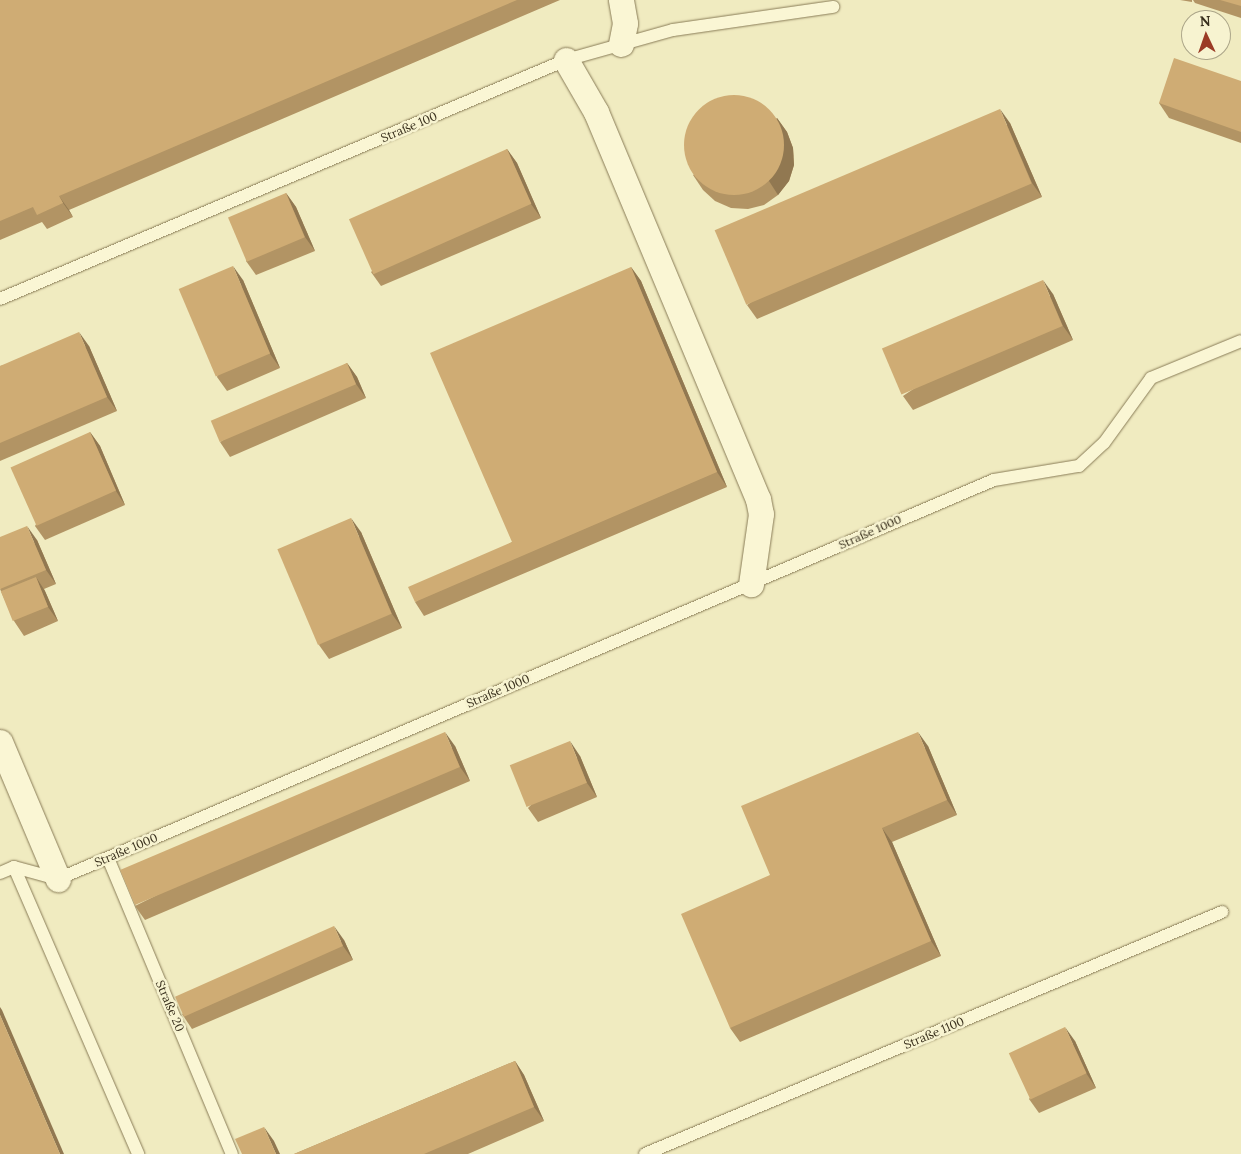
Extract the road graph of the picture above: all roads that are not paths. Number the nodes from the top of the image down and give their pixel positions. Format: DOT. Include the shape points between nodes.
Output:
graph roads {
  1 [pos="621,0"];
  2 [pos="806,0"];
  3 [pos="833,7"];
  4 [pos="797,12"];
  5 [pos="621,44"];
  6 [pos="566,60"];
  7 [pos="0,299"];
  8 [pos="1241,341"];
  9 [pos="751,584"];
  10 [pos="0,742"];
  11 [pos="108,858"];
  12 [pos="14,867"];
  13 [pos="0,873"];
  14 [pos="58,879"];
  15 [pos="1222,912"];
  16 [pos="138,1154"];
  17 [pos="232,1154"];
  18 [pos="645,1154"];
  1 -- 5 [label="street" via="626,23"];
  2 -- 4 [label="lane"];
  3 -- 4 [label="lane, Straße 100"];
  4 -- 5 [label="lane, Straße 100" via="673,30"];
  5 -- 6 [label="lane, Straße 100"];
  6 -- 7 [label="lane, Straße 100"];
  6 -- 9 [label="street" via="596,112 758,499 761,514"];
  8 -- 9 [label="lane, Straße 1000" via="1151,378 1104,443 1079,466 994,480"];
  9 -- 11 [label="lane, Straße 1000"];
  10 -- 14 [label="street"];
  11 -- 14 [label="lane, Straße 1000"];
  11 -- 17 [label="lane, Straße 20"];
  12 -- 13 [label="lane"];
  12 -- 14 [label="lane"];
  12 -- 16 [label="lane"];
  15 -- 18 [label="lane, Straße 1100"];
}
